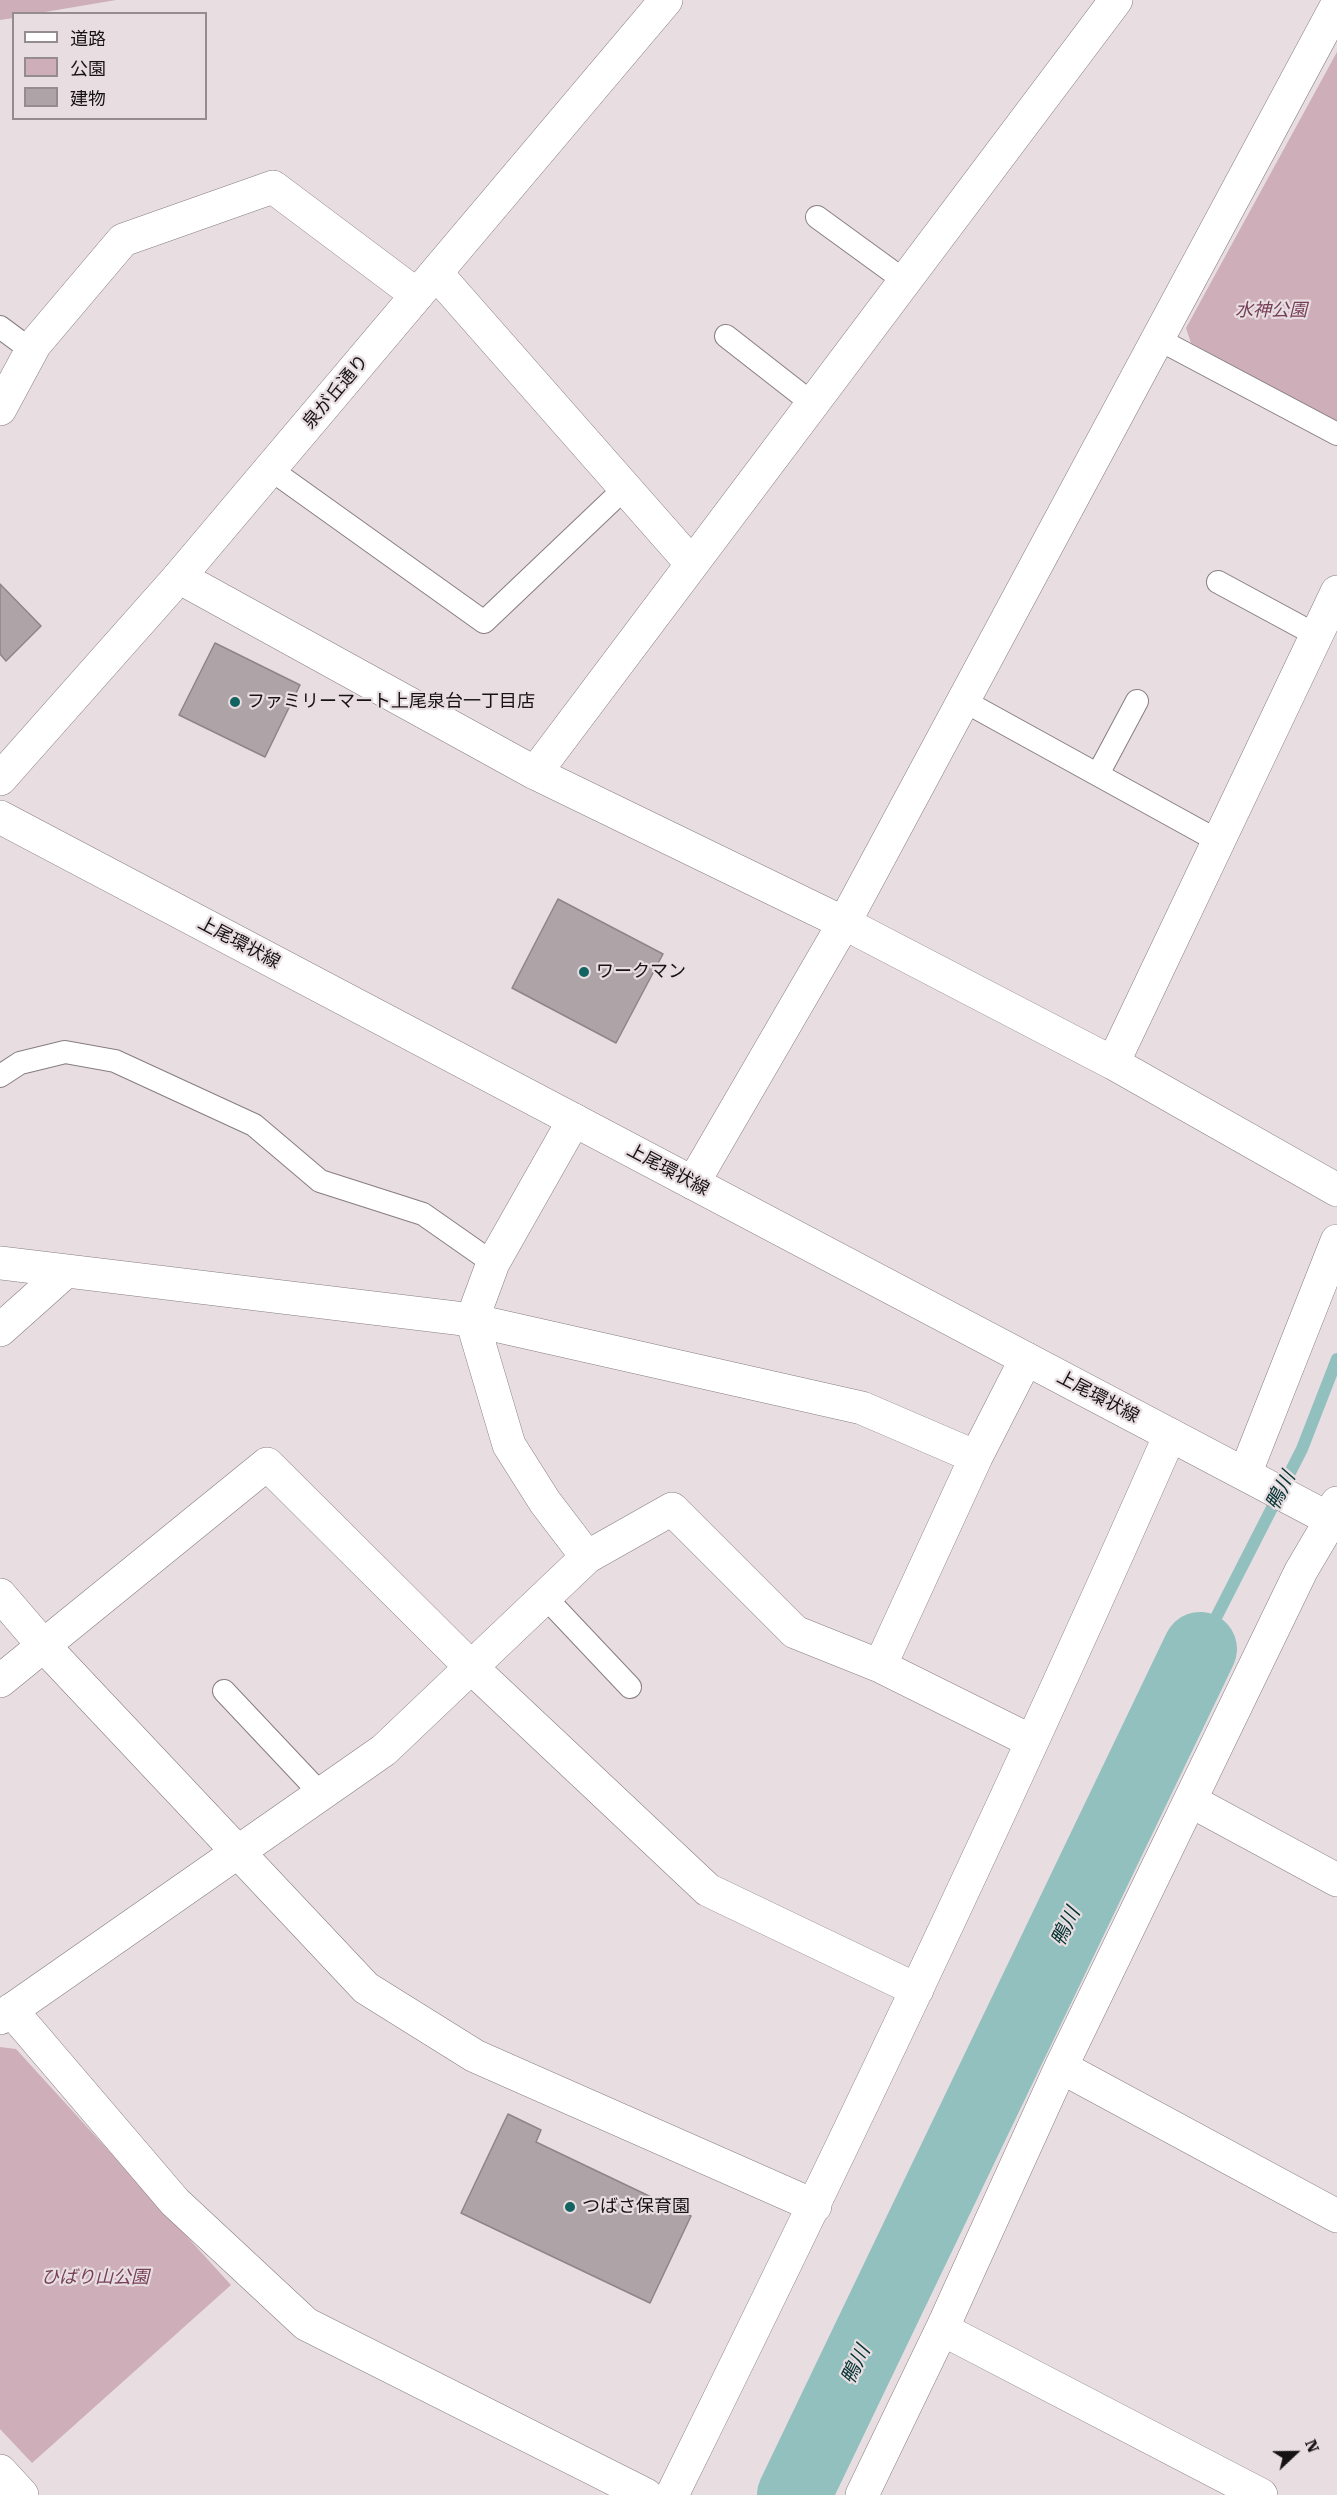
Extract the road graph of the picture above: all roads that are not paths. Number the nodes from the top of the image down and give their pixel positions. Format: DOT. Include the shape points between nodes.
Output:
graph roads {
  1 [pos="666,0"];
  2 [pos="1116,0"];
  3 [pos="1337,5"];
  4 [pos="817,217"];
  5 [pos="905,281"];
  6 [pos="427,284"];
  7 [pos="0,327"];
  8 [pos="726,336"];
  9 [pos="1158,339"];
  10 [pos="31,350"];
  11 [pos="813,404"];
  12 [pos="0,409"];
  13 [pos="1337,434"];
  14 [pos="270,469"];
  15 [pos="625,488"];
  16 [pos="692,564"];
  17 [pos="179,577"];
  18 [pos="1218,582"];
  19 [pos="1337,592"];
  20 [pos="1316,635"];
  21 [pos="964,701"];
  22 [pos="1137,701"];
  23 [pos="535,773"];
  24 [pos="1098,774"];
  25 [pos="0,779"];
  26 [pos="0,817"];
  27 [pos="1218,841"];
  28 [pos="844,923"];
  29 [pos="1113,1063"];
  30 [pos="0,1076"];
  31 [pos="574,1120"];
  32 [pos="693,1183"];
  33 [pos="1337,1190"];
  34 [pos="1337,1241"];
  35 [pos="0,1263"];
  36 [pos="493,1263"];
  37 [pos="65,1272"];
  38 [pos="472,1320"];
  39 [pos="0,1330"];
  40 [pos="1026,1359"];
  41 [pos="1170,1435"];
  42 [pos="976,1457"];
  43 [pos="1245,1474"];
  44 [pos="1335,1515"];
  45 [pos="587,1557"];
  46 [pos="0,1595"];
  47 [pos="545,1597"];
  48 [pos="43,1645"];
  49 [pos="880,1666"];
  50 [pos="472,1668"];
  51 [pos="0,1681"];
  52 [pos="630,1687"];
  53 [pos="224,1691"];
  54 [pos="1031,1741"];
  55 [pos="321,1794"];
  56 [pos="1191,1801"];
  57 [pos="239,1853"];
  58 [pos="1337,1880"];
  59 [pos="917,1990"];
  60 [pos="6,2014"];
  61 [pos="1061,2067"];
  62 [pos="815,2206"];
  63 [pos="1337,2216"];
  64 [pos="942,2329"];
  65 [pos="0,2471"];
  66 [pos="22,2495"];
  67 [pos="646,2495"];
  68 [pos="672,2495"];
  69 [pos="862,2495"];
  70 [pos="1261,2495"];
  1 -- 6 [label="street, 泉が丘通り"];
  2 -- 5 [label="street"];
  3 -- 9 [label="street"];
  4 -- 5 [label="lane"];
  5 -- 11 [label="street"];
  6 -- 10 [label="street" via="273,187 123,240"];
  6 -- 14 [label="street, 泉が丘通り"];
  6 -- 15 [label="street"];
  7 -- 10 [label="lane"];
  8 -- 11 [label="lane"];
  9 -- 13 [label="lane"];
  9 -- 21 [label="street"];
  10 -- 12 [label="street"];
  11 -- 16 [label="street"];
  14 -- 15 [label="lane" via="484,622"];
  14 -- 17 [label="street, 泉が丘通り"];
  15 -- 16 [label="street"];
  16 -- 23 [label="street"];
  17 -- 23 [label="street"];
  17 -- 25 [label="street, 泉が丘通り"];
  18 -- 20 [label="lane"];
  19 -- 20 [label="street"];
  20 -- 27 [label="street"];
  21 -- 24 [label="lane"];
  21 -- 28 [label="street"];
  22 -- 24 [label="lane"];
  23 -- 28 [label="street"];
  24 -- 27 [label="lane"];
  26 -- 31 [label="street, 上尾環状線"];
  27 -- 29 [label="street"];
  28 -- 29 [label="street"];
  28 -- 32 [label="street"];
  29 -- 33 [label="street"];
  30 -- 36 [label="lane" via="20,1063 65,1052 115,1061 254,1125 320,1182 423,1214"];
  31 -- 32 [label="street, 上尾環状線"];
  31 -- 36 [label="street"];
  32 -- 40 [label="street, 上尾環状線"];
  34 -- 43 [label="street"];
  35 -- 37 [label="street"];
  36 -- 38 [label="street"];
  37 -- 38 [label="street"];
  37 -- 39 [label="street"];
  38 -- 42 [label="street" via="862,1408"];
  38 -- 45 [label="street" via="508,1445"];
  40 -- 41 [label="street, 上尾環状線"];
  40 -- 42 [label="street"];
  41 -- 43 [label="street, 上尾環状線"];
  41 -- 54 [label="street"];
  42 -- 49 [label="street"];
  43 -- 44 [label="street, 上尾環状線"];
  44 -- 56 [label="street" via="1301,1571"];
  45 -- 47 [label="street"];
  45 -- 49 [label="street" via="672,1509 795,1632"];
  46 -- 48 [label="street"];
  47 -- 50 [label="street"];
  47 -- 52 [label="lane"];
  48 -- 50 [label="street" via="267,1464"];
  48 -- 51 [label="street"];
  48 -- 57 [label="street"];
  49 -- 54 [label="street"];
  50 -- 55 [label="street" via="384,1750"];
  50 -- 59 [label="street" via="708,1890"];
  53 -- 55 [label="lane"];
  54 -- 59 [label="street"];
  55 -- 57 [label="street"];
  56 -- 58 [label="street"];
  56 -- 61 [label="street"];
  57 -- 60 [label="street"];
  57 -- 62 [label="street" via="366,1989 475,2056"];
  59 -- 62 [label="street"];
  60 -- 67 [label="street" via="175,2202 306,2324"];
  61 -- 63 [label="street"];
  61 -- 64 [label="street"];
  62 -- 68 [label="street"];
  64 -- 69 [label="street"];
  64 -- 70 [label="street"];
  65 -- 66 [label="street"];
}
